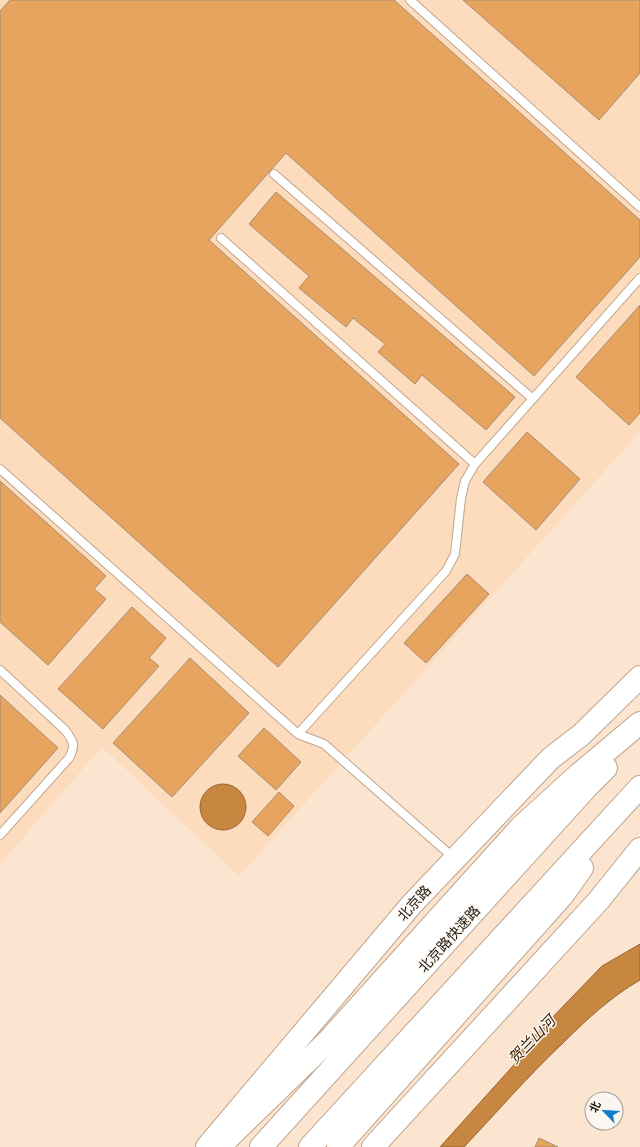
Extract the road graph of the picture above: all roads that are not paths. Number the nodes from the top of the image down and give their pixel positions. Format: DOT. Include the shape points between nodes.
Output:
graph roads {
  1 [pos="410,0"];
  2 [pos="274,174"];
  3 [pos="640,207"];
  4 [pos="221,238"];
  5 [pos="640,278"];
  6 [pos="533,399"];
  7 [pos="475,464"];
  8 [pos="0,469"];
  9 [pos="0,670"];
  10 [pos="640,677"];
  11 [pos="640,723"];
  12 [pos="640,732"];
  13 [pos="298,734"];
  14 [pos="640,786"];
  15 [pos="640,790"];
  16 [pos="0,834"];
  17 [pos="640,850"];
  18 [pos="455,859"];
  19 [pos="206,1147"];
  20 [pos="219,1147"];
  21 [pos="261,1147"];
  22 [pos="310,1147"];
  23 [pos="338,1147"];
  24 [pos="373,1147"];
  1 -- 3 [label="lane"];
  2 -- 6 [label="lane"];
  4 -- 7 [label="lane"];
  5 -- 6 [label="lane"];
  6 -- 7 [label="lane"];
  7 -- 13 [label="lane" via="465,481 455,554 446,571"];
  8 -- 13 [label="lane"];
  9 -- 16 [label="lane" via="65,730 72,739 74,749 69,758"];
  10 -- 18 [label="main road, 北京路" via="581,735 551,758"];
  11 -- 20 [label="main road" via="522,827 327,1042"];
  12 -- 21 [label="main road, 北京路快速路" via="581,793"];
  13 -- 18 [label="lane" via="324,744"];
  14 -- 22 [label="main road"];
  15 -- 23 [label="main road" via="562,896"];
  17 -- 24 [label="main road" via="599,900"];
  18 -- 19 [label="main road, 北京路" via="412,904"];
}
